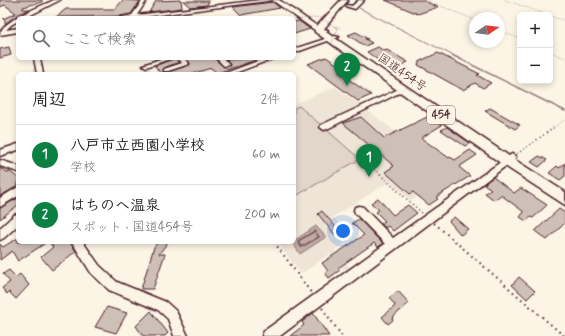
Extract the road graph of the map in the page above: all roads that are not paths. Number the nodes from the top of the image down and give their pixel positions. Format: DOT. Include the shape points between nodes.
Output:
graph roads {
  1 [pos="58,0"];
  2 [pos="145,0"];
  3 [pos="211,0"];
  4 [pos="274,0"];
  5 [pos="282,0"];
  6 [pos="353,0"];
  7 [pos="362,0"];
  8 [pos="344,2"];
  9 [pos="208,8"];
  10 [pos="191,10"];
  11 [pos="196,14"];
  12 [pos="25,16"];
  13 [pos="134,16"];
  14 [pos="151,16"];
  15 [pos="16,20"];
  16 [pos="16,30"];
  17 [pos="1,33"];
  18 [pos="330,33"];
  19 [pos="296,50"];
  20 [pos="36,60"];
  21 [pos="163,60"];
  22 [pos="182,60"];
  23 [pos="221,60"];
  24 [pos="248,60"];
  25 [pos="266,60"];
  26 [pos="253,64"];
  27 [pos="146,65"];
  28 [pos="226,65"];
  29 [pos="166,70"];
  30 [pos="40,72"];
  31 [pos="231,72"];
  32 [pos="403,89"];
  33 [pos="324,127"];
  34 [pos="16,148"];
  35 [pos="0,153"];
  36 [pos="510,159"];
  37 [pos="0,163"];
  38 [pos="16,169"];
  39 [pos="565,191"];
  40 [pos="16,192"];
  41 [pos="565,199"];
  42 [pos="0,203"];
  43 [pos="359,210"];
  44 [pos="16,220"];
  45 [pos="0,235"];
  46 [pos="78,244"];
  47 [pos="393,245"];
  48 [pos="181,336"];
  49 [pos="269,336"];
  1 -- 12 [label="street"];
  2 -- 13 [label="street"];
  3 -- 9 [label="street"];
  4 -- 9 [label="street"];
  4 -- 18 [label="main road"];
  5 -- 18 [label="main road"];
  6 -- 8 [label="highway"];
  7 -- 8 [label="street" via="353,8"];
  8 -- 18 [label="highway"];
  9 -- 10 [label="street"];
  10 -- 11 [label="street"];
  10 -- 14 [label="street"];
  15 -- 17 [label="street"];
  16 -- 17 [label="street"];
  18 -- 19 [label="street"];
  18 -- 32 [label="highway, 国道454号 / 454"];
  18 -- 36 [label="highway, 国道454号 / 454"];
  20 -- 30 [label="street"];
  21 -- 27 [label="street"];
  22 -- 29 [label="street" via="186,64"];
  23 -- 28 [label="street"];
  24 -- 26 [label="street"];
  25 -- 26 [label="street"];
  26 -- 31 [label="street"];
  32 -- 33 [label="street"];
  32 -- 36 [label="highway, 国道454号 / 454"];
  34 -- 35 [label="street"];
  36 -- 39 [label="highway, 国道454号 / 454"];
  36 -- 41 [label="highway, 国道454号 / 454"];
  36 -- 47 [label="street"];
  37 -- 38 [label="street"];
  40 -- 42 [label="street"];
  43 -- 47 [label="street"];
  44 -- 45 [label="street"];
  46 -- 48 [label="street" via="95,269 113,286 162,306 172,315"];
  47 -- 49 [label="street"];
}
